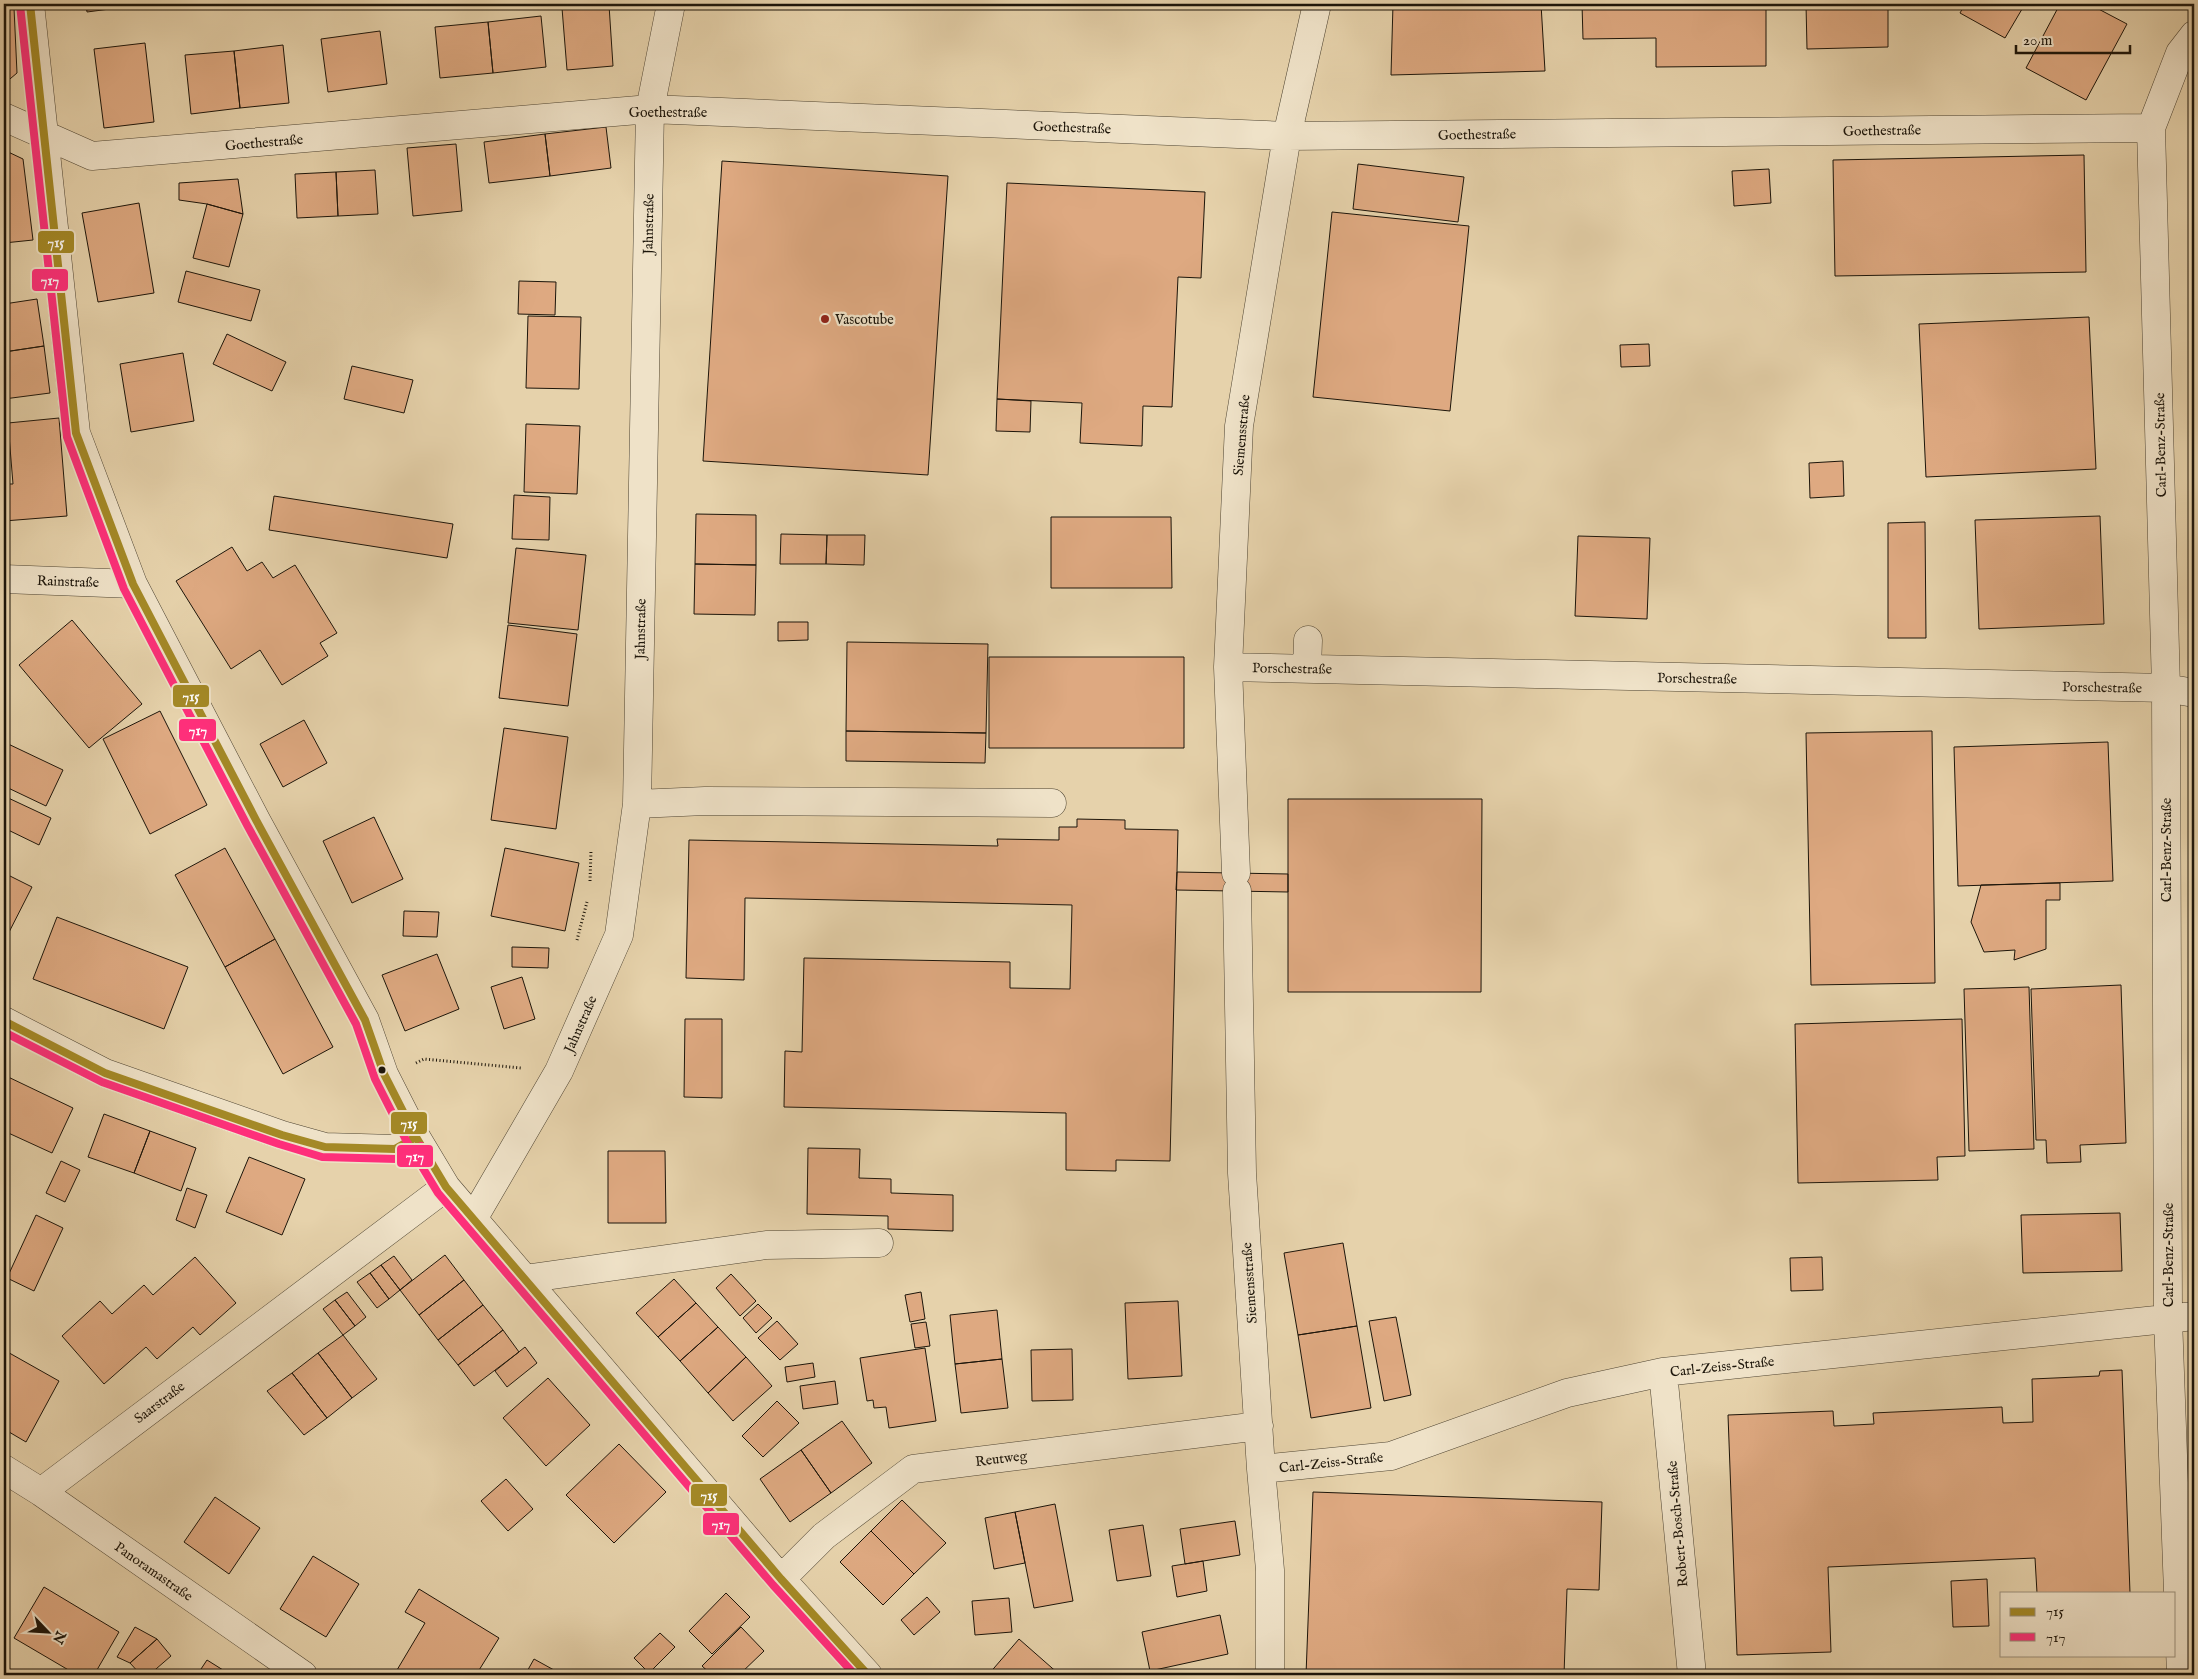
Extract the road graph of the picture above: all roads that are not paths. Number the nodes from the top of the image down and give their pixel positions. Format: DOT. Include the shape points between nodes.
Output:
graph roads {
  1 [pos="30,4"];
  2 [pos="671,4"];
  3 [pos="1317,4"];
  4 [pos="2194,35"];
  5 [pos="650,110"];
  6 [pos="4,116"];
  7 [pos="2152,128"];
  8 [pos="44,135"];
  9 [pos="1287,136"];
  10 [pos="4,579"];
  11 [pos="133,584"];
  12 [pos="1308,640"];
  13 [pos="1228,667"];
  14 [pos="1307,668"];
  15 [pos="2166,688"];
  16 [pos="2194,693"];
  17 [pos="1052,802"];
  18 [pos="637,804"];
  19 [pos="4,1021"];
  20 [pos="416,1137"];
  21 [pos="446,1187"];
  22 [pos="473,1219"];
  23 [pos="879,1243"];
  24 [pos="524,1279"];
  25 [pos="2181,1317"];
  26 [pos="1663,1372"];
  27 [pos="1259,1426"];
  28 [pos="4,1469"];
  29 [pos="1261,1469"];
  30 [pos="41,1492"];
  31 [pos="781,1579"];
  32 [pos="303,1675"];
  33 [pos="868,1675"];
  34 [pos="1270,1675"];
  35 [pos="1692,1675"];
  36 [pos="2181,1675"];
  1 -- 8 [label="street"];
  2 -- 5 [label="street, Jahnstraße"];
  3 -- 9 [label="street, Siemensstraße"];
  4 -- 7 [label="street, Carl-Benz-Straße" via="2180,52"];
  5 -- 8 [label="street, Goethestraße" via="92,156"];
  5 -- 9 [label="street, Goethestraße"];
  5 -- 18 [label="street, Jahnstraße"];
  6 -- 8 [label="street, Goethestraße"];
  7 -- 9 [label="street, Goethestraße"];
  7 -- 15 [label="street, Carl-Benz-Straße"];
  8 -- 11 [label="street" via="76,433"];
  9 -- 13 [label="street, Siemensstraße" via="1239,426"];
  10 -- 11 [label="street, Rainstraße"];
  11 -- 20 [label="street" via="365,1020 384,1074"];
  12 -- 14 [label="street"];
  13 -- 14 [label="street, Porschestraße"];
  13 -- 27 [label="street, Siemensstraße" via="1237,882 1242,1174"];
  14 -- 15 [label="street, Porschestraße"];
  15 -- 16 [label="street, Porschestraße"];
  15 -- 25 [label="street, Carl-Benz-Straße"];
  17 -- 18 [label="street" via="705,801"];
  18 -- 22 [label="street, Jahnstraße" via="619,936 559,1072"];
  19 -- 20 [label="street" via="105,1073 282,1135 325,1147 395,1148"];
  20 -- 21 [label="street"];
  21 -- 22 [label="street"];
  21 -- 30 [label="street, Saarstraße"];
  22 -- 24 [label="street"];
  23 -- 24 [label="street" via="766,1245"];
  24 -- 31 [label="street"];
  25 -- 26 [label="street, Carl-Zeiss-Straße"];
  25 -- 36 [label="street, Carl-Benz-Straße"];
  26 -- 29 [label="street, Carl-Zeiss-Straße" via="1567,1393 1391,1456"];
  26 -- 35 [label="street, Robert-Bosch-Straße"];
  27 -- 29 [label="street, Siemensstraße"];
  27 -- 31 [label="street, Reutweg" via="913,1469 824,1536"];
  28 -- 30 [label="street, Panoramastraße"];
  29 -- 34 [label="street, Siemensstraße" via="1270,1570"];
  30 -- 32 [label="street, Panoramastraße"];
  31 -- 33 [label="street"];
}
